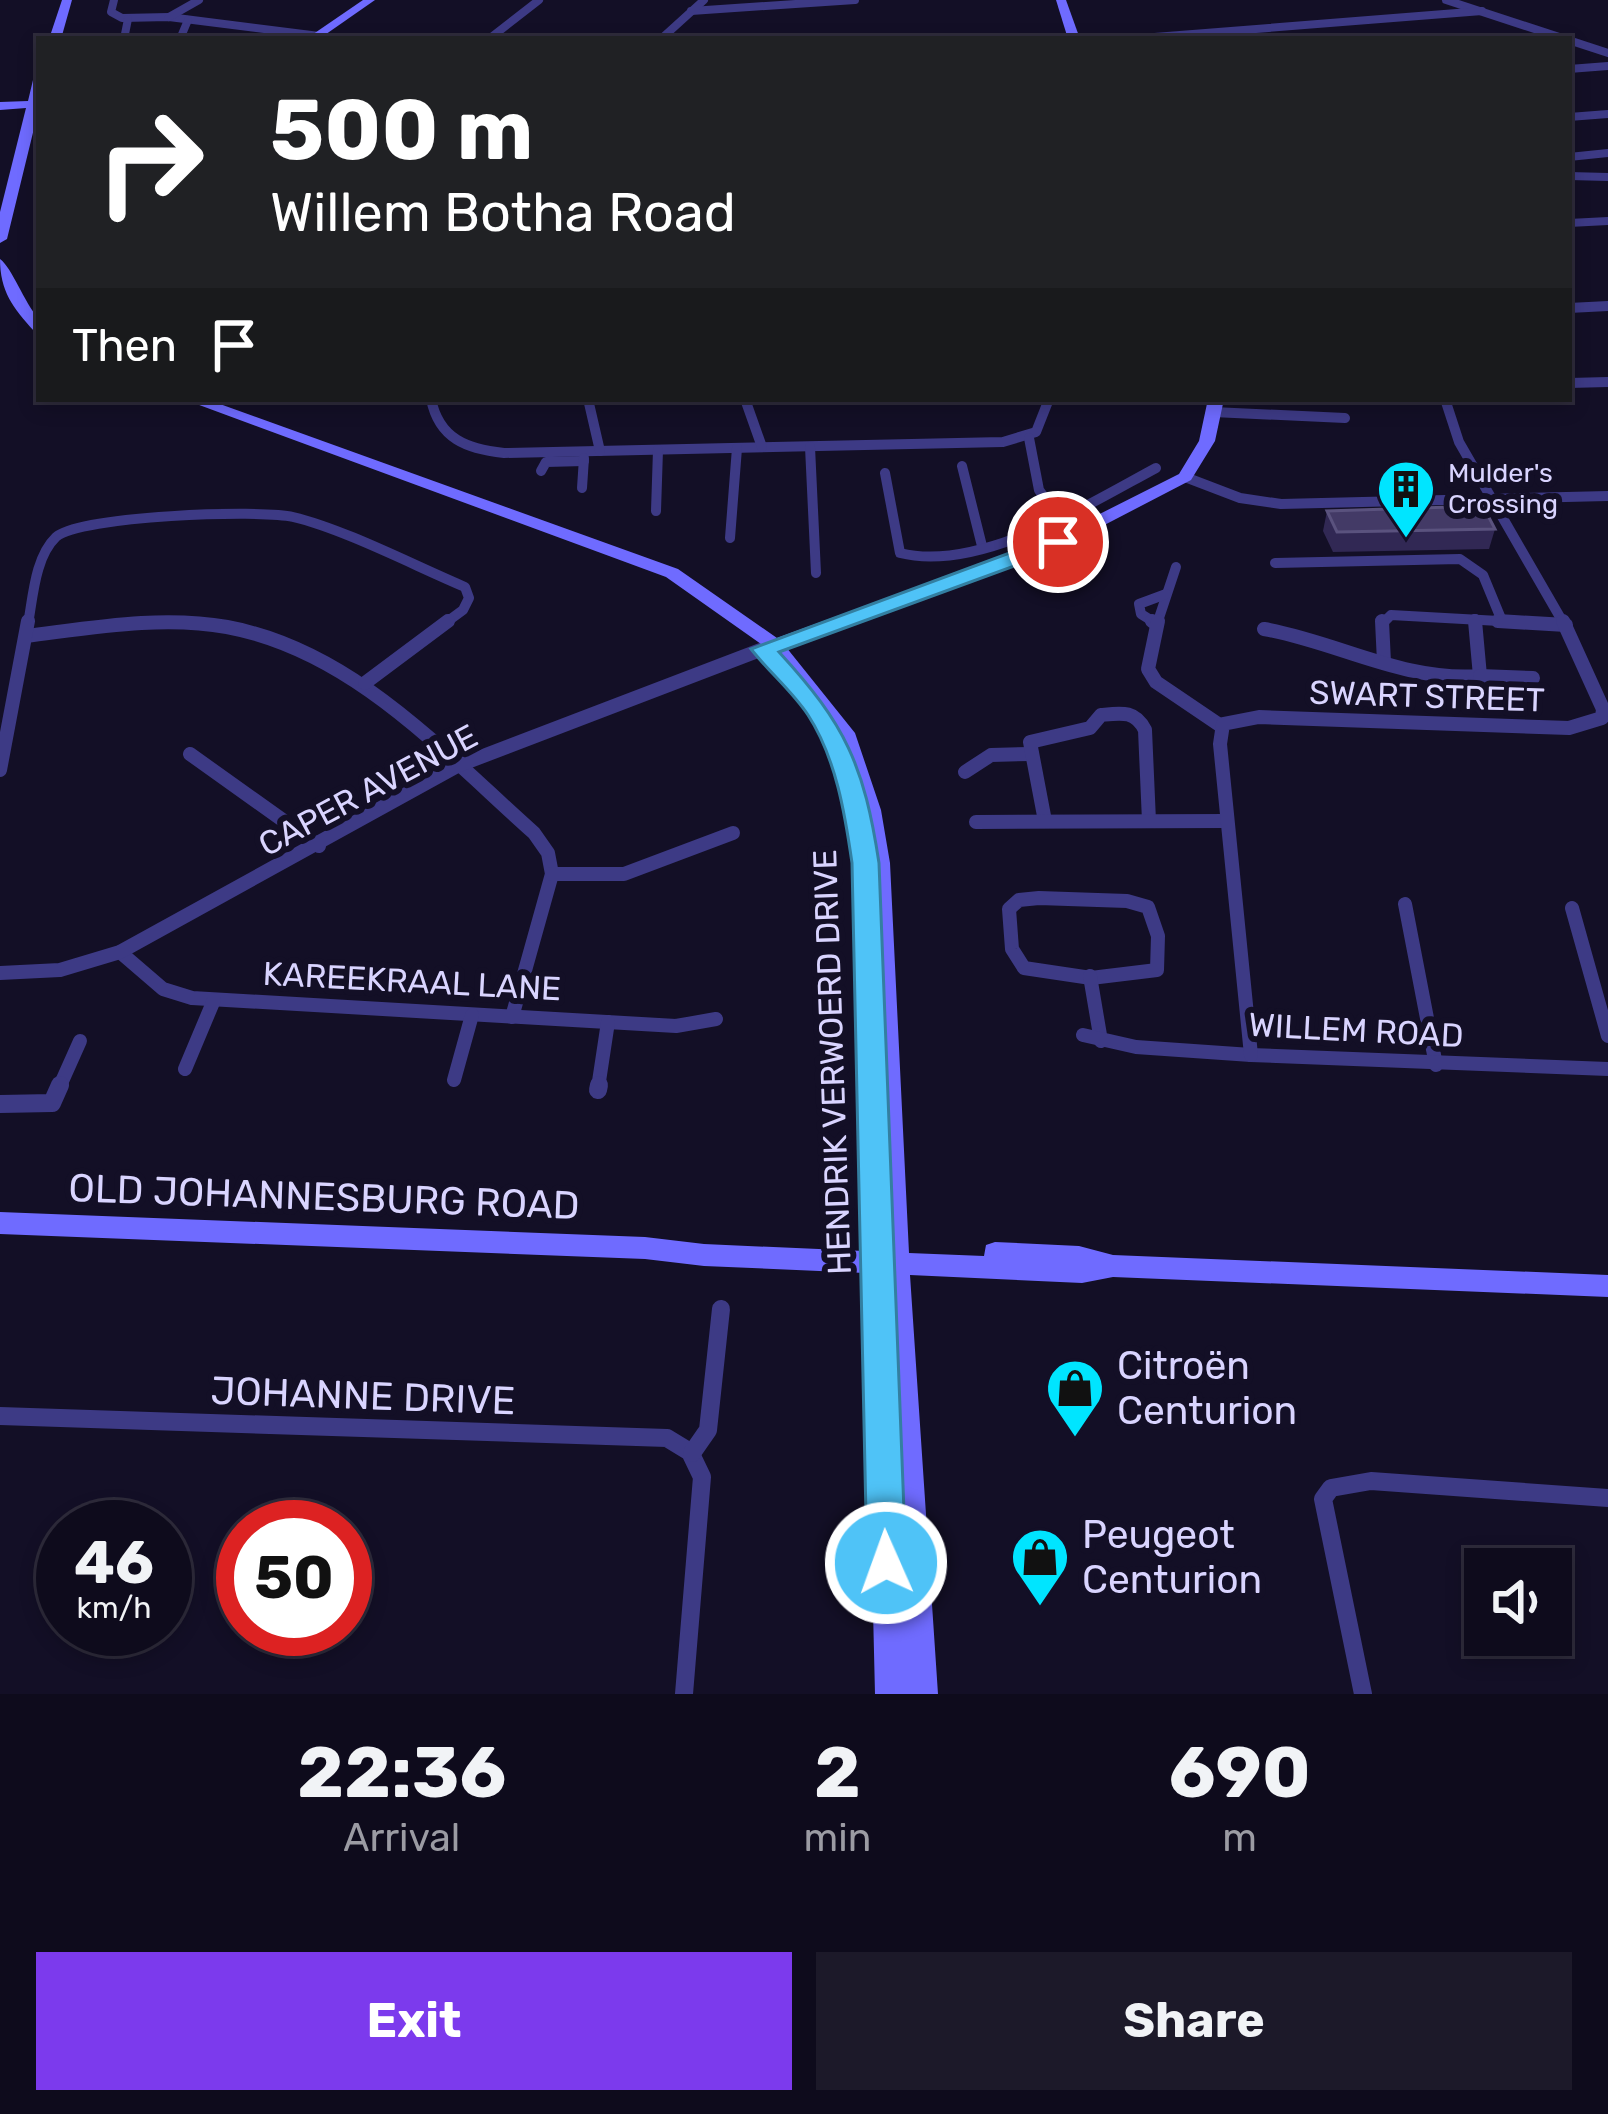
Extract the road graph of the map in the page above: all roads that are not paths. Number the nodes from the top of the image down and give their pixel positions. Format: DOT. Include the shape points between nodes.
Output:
graph roads {
  1 [pos="67,0"];
  2 [pos="114,0"];
  3 [pos="199,0"];
  4 [pos="370,0"];
  5 [pos="539,0"];
  6 [pos="704,0"];
  7 [pos="855,0"];
  8 [pos="1061,0"];
  9 [pos="1446,0"];
  10 [pos="692,11"];
  11 [pos="1482,11"];
  12 [pos="169,17"];
  13 [pos="128,19"];
  14 [pos="188,20"];
  15 [pos="263,29"];
  16 [pos="56,36"];
  17 [pos="125,36"];
  18 [pos="181,36"];
  19 [pos="255,36"];
  20 [pos="308,36"];
  21 [pos="316,36"];
  22 [pos="493,36"];
  23 [pos="664,36"];
  24 [pos="1073,36"];
  25 [pos="1167,36"];
  26 [pos="1557,36"];
  27 [pos="1572,41"];
  28 [pos="1608,53"];
  29 [pos="1608,66"];
  30 [pos="1572,69"];
  31 [pos="36,103"];
  32 [pos="0,105"];
  33 [pos="1608,114"];
  34 [pos="1572,117"];
  35 [pos="1608,154"];
  36 [pos="1572,157"];
  37 [pos="1572,176"];
  38 [pos="1608,177"];
  39 [pos="1608,221"];
  40 [pos="1572,223"];
  41 [pos="0,239"];
  42 [pos="0,263"];
  43 [pos="1608,306"];
  44 [pos="1572,308"];
  45 [pos="36,325"];
  46 [pos="1608,382"];
  47 [pos="1572,383"];
  48 [pos="199,402"];
  49 [pos="431,402"];
  50 [pos="589,402"];
  51 [pos="746,402"];
  52 [pos="1048,402"];
  53 [pos="1445,402"];
  54 [pos="1215,405"];
  55 [pos="1345,418"];
  56 [pos="1029,438"];
  57 [pos="762,447"];
  58 [pos="810,447"];
  59 [pos="737,448"];
  60 [pos="658,450"];
  61 [pos="600,451"];
  62 [pos="584,456"];
  63 [pos="962,466"];
  64 [pos="1156,468"];
  65 [pos="541,471"];
  66 [pos="885,473"];
  67 [pos="1185,476"];
  68 [pos="582,488"];
  69 [pos="1608,496"];
  70 [pos="1492,498"];
  71 [pos="656,511"];
  72 [pos="1060,519"];
  73 [pos="730,538"];
  74 [pos="982,546"];
  75 [pos="949,556"];
  76 [pos="1275,563"];
  77 [pos="1176,568"];
  78 [pos="816,573"];
  79 [pos="969,576"];
  80 [pos="1166,594"];
  81 [pos="861,616"];
  82 [pos="1475,619"];
  83 [pos="1502,621"];
  84 [pos="1157,625"];
  85 [pos="1566,625"];
  86 [pos="1264,629"];
  87 [pos="26,636"];
  88 [pos="769,647"];
  89 [pos="1384,662"];
  90 [pos="1586,668"];
  91 [pos="1608,668"];
  92 [pos="1480,676"];
  93 [pos="1533,679"];
  94 [pos="365,683"];
  95 [pos="812,686"];
  96 [pos="1221,726"];
  97 [pos="190,754"];
  98 [pos="1030,754"];
  99 [pos="458,766"];
  100 [pos="0,770"];
  101 [pos="965,772"];
  102 [pos="1227,820"];
  103 [pos="1046,821"];
  104 [pos="1149,821"];
  105 [pos="976,822"];
  106 [pos="733,833"];
  107 [pos="319,846"];
  108 [pos="552,874"];
  109 [pos="1405,904"];
  110 [pos="1572,908"];
  111 [pos="120,952"];
  112 [pos="0,973"];
  113 [pos="1090,976"];
  114 [pos="214,1000"];
  115 [pos="472,1015"];
  116 [pos="512,1017"];
  117 [pos="716,1019"];
  118 [pos="608,1022"];
  119 [pos="1084,1035"];
  120 [pos="1608,1036"];
  121 [pos="80,1041"];
  122 [pos="1101,1041"];
  123 [pos="1250,1055"];
  124 [pos="1436,1064"];
  125 [pos="185,1069"];
  126 [pos="1608,1069"];
  127 [pos="454,1080"];
  128 [pos="598,1090"];
  129 [pos="0,1104"];
  130 [pos="0,1223"];
  131 [pos="886,1256"];
  132 [pos="1608,1286"];
  133 [pos="721,1309"];
  134 [pos="0,1416"];
  135 [pos="692,1453"];
  136 [pos="1607,1501"];
  137 [pos="683,1694"];
  138 [pos="891,1694"];
  139 [pos="922,1694"];
  140 [pos="1363,1694"];
  1 -- 16 [label="main road"];
  2 -- 13 [label="street" via="111,12"];
  3 -- 12 [label="street"];
  4 -- 21 [label="main road"];
  5 -- 22 [label="street"];
  6 -- 10 [label="street"];
  7 -- 10 [label="street"];
  8 -- 24 [label="main road"];
  9 -- 11 [label="street"];
  10 -- 23 [label="street"];
  11 -- 25 [label="street"];
  11 -- 26 [label="street"];
  12 -- 13 [label="street"];
  12 -- 14 [label="street"];
  13 -- 17 [label="street"];
  14 -- 15 [label="street"];
  14 -- 18 [label="street"];
  15 -- 19 [label="street"];
  15 -- 20 [label="street"];
  27 -- 28 [label="street"];
  29 -- 30 [label="street"];
  31 -- 32 [label="main road"];
  31 -- 41 [label="main road"];
  33 -- 34 [label="street"];
  35 -- 36 [label="street"];
  37 -- 38 [label="street"];
  39 -- 40 [label="street"];
  42 -- 45 [label="main road"];
  43 -- 44 [label="street"];
  46 -- 47 [label="street"];
  48 -- 88 [label="main road, HENDRIK VERWOERD DRIVE" via="672,573"];
  49 -- 62 [label="street" via="440,431 482,449"];
  50 -- 61 [label="street"];
  51 -- 57 [label="street"];
  52 -- 56 [label="street"];
  53 -- 70 [label="street, SWART STREET"];
  54 -- 55 [label="street"];
  54 -- 67 [label="main road" via="1207,442"];
  56 -- 58 [label="street"];
  56 -- 72 [label="street" via="1040,490"];
  57 -- 58 [label="street"];
  57 -- 59 [label="street"];
  58 -- 78 [label="street"];
  59 -- 60 [label="street"];
  59 -- 73 [label="street"];
  60 -- 61 [label="street"];
  60 -- 71 [label="street"];
  61 -- 62 [label="street"];
  62 -- 65 [label="street" via="546,462"];
  62 -- 68 [label="street"];
  63 -- 74 [label="street"];
  64 -- 72 [label="street"];
  66 -- 75 [label="street" via="899,553"];
  67 -- 70 [label="street" via="1267,503"];
  67 -- 79 [label="main road" via="1096,526"];
  69 -- 70 [label="street"];
  70 -- 85 [label="street, SWART STREET"];
  72 -- 74 [label="street"];
  74 -- 75 [label="street"];
  75 -- 79 [label="street"];
  76 -- 83 [label="street" via="1460,559 1483,574"];
  77 -- 80 [label="street"];
  79 -- 81 [label="main road"];
  80 -- 84 [label="street"];
  80 -- 84 [label="street" via="1139,604"];
  81 -- 88 [label="main road"];
  81 -- 95 [label="main road" via="808,652"];
  82 -- 83 [label="street"];
  82 -- 89 [label="street" via="1386,617"];
  82 -- 92 [label="street"];
  83 -- 85 [label="street"];
  84 -- 96 [label="street" via="1151,676"];
  85 -- 90 [label="street, SWART STREET"];
  86 -- 89 [label="street"];
  87 -- 94 [label="street" via="224,627"];
  87 -- 94 [label="street" via="43,557 72,527 117,518 291,516 448,577 468,593 456,616"];
  87 -- 100 [label="street"];
  88 -- 95 [label="main road, HENDRIK VERWOERD DRIVE"];
  88 -- 99 [label="street, CAPER AVENUE"];
  88 -- 131 [label="main road, HENDRIK VERWOERD DRIVE" via="833,736 858,813"];
  89 -- 92 [label="street" via="1412,674"];
  90 -- 91 [label="street"];
  90 -- 96 [label="street, SWART STREET" via="1602,718 1575,728 1258,717"];
  92 -- 93 [label="street"];
  94 -- 99 [label="street"];
  95 -- 131 [label="main road, HENDRIK VERWOERD DRIVE" via="860,767 879,862"];
  96 -- 102 [label="street"];
  97 -- 107 [label="street"];
  98 -- 101 [label="street" via="991,754"];
  98 -- 103 [label="street"];
  98 -- 104 [label="street" via="1037,737 1090,728 1101,715 1134,715 1145,730"];
  99 -- 107 [label="street, CAPER AVENUE"];
  99 -- 108 [label="street" via="534,833"];
  102 -- 104 [label="street"];
  102 -- 123 [label="street"];
  103 -- 104 [label="street"];
  103 -- 105 [label="street"];
  106 -- 108 [label="street" via="624,874"];
  107 -- 111 [label="street, CAPER AVENUE"];
  108 -- 116 [label="street"];
  109 -- 124 [label="street"];
  110 -- 120 [label="street"];
  111 -- 112 [label="street, CAPER AVENUE" via="60,970"];
  111 -- 114 [label="street, KAREEKRAAL LANE" via="163,989"];
  113 -- 113 [label="street" via="1033,972 1015,960 1013,903 1148,907 1157,970"];
  113 -- 122 [label="street"];
  114 -- 115 [label="street, KAREEKRAAL LANE"];
  114 -- 125 [label="street"];
  115 -- 116 [label="street, KAREEKRAAL LANE"];
  115 -- 127 [label="street"];
  116 -- 118 [label="street, KAREEKRAAL LANE"];
  117 -- 118 [label="street, KAREEKRAAL LANE"];
  118 -- 128 [label="street"];
  119 -- 122 [label="street, WILLEM ROAD"];
  121 -- 129 [label="street" via="52,1102"];
  122 -- 123 [label="street, WILLEM ROAD"];
  123 -- 124 [label="street, WILLEM ROAD"];
  124 -- 126 [label="street, WILLEM ROAD"];
  130 -- 131 [label="main road, OLD JOHANNESBURG ROAD" via="704,1256"];
  131 -- 132 [label="main road, OLD JOHANNESBURG ROAD" via="1082,1272 1113,1266"];
  131 -- 138 [label="main road, HENDRIK VERWOERD DRIVE"];
  131 -- 139 [label="main road, HENDRIK VERWOERD DRIVE"];
  133 -- 135 [label="street" via="708,1430"];
  134 -- 135 [label="street, JOHANNE DRIVE" via="667,1438"];
  135 -- 137 [label="street" via="702,1477"];
  136 -- 140 [label="street" via="1340,1483 1323,1499"];
}
